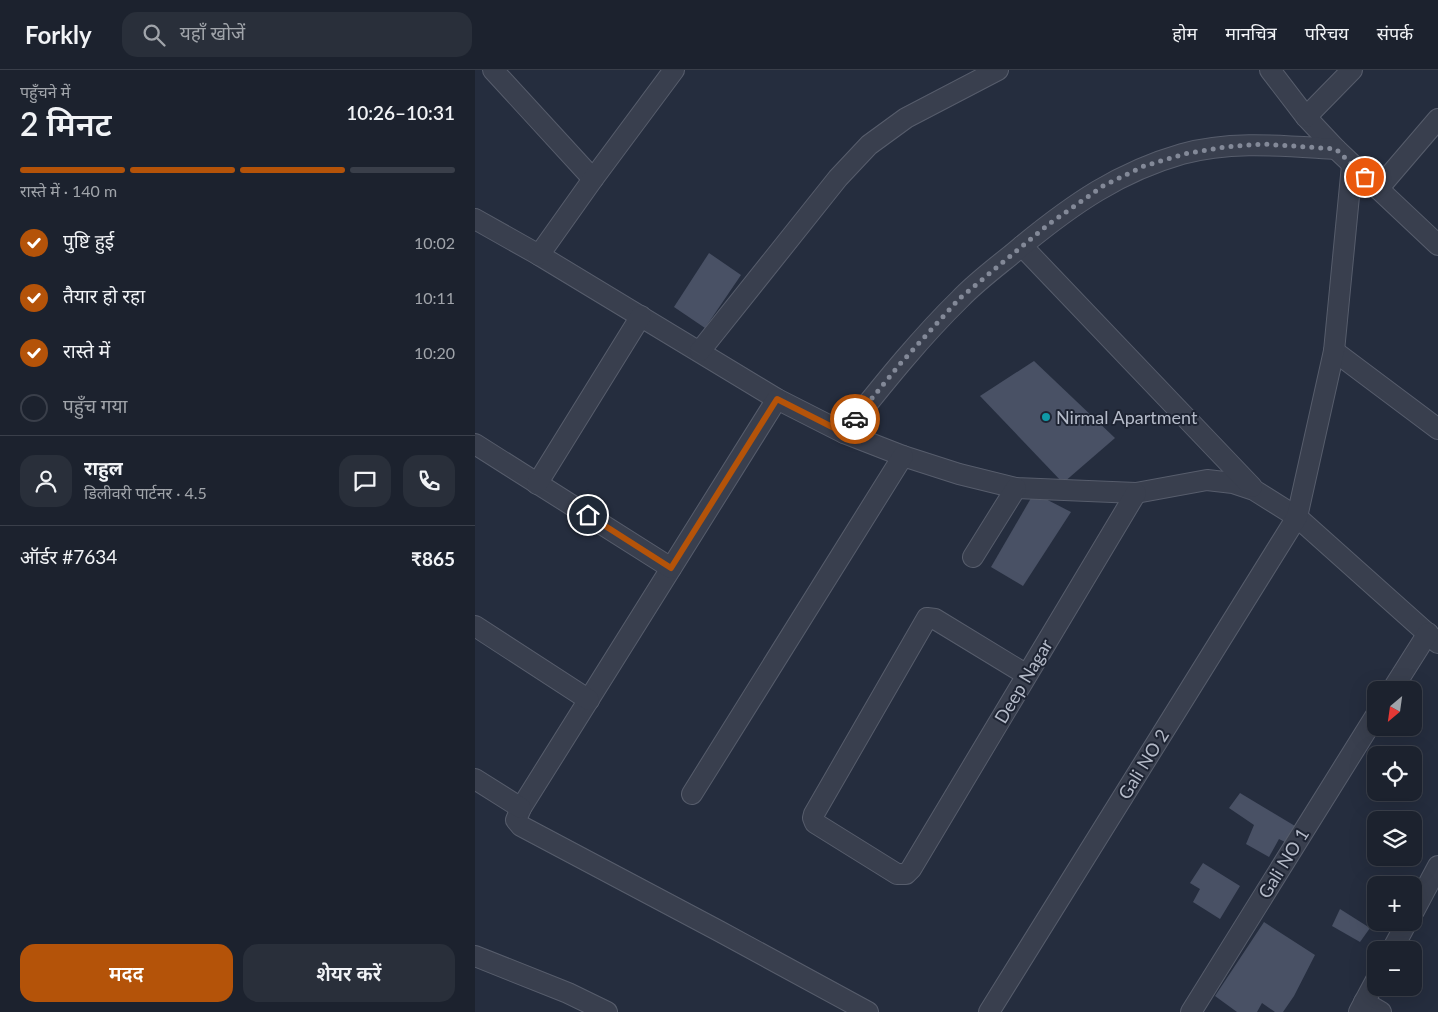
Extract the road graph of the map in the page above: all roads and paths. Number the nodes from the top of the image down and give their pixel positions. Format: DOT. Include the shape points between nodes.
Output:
graph roads {
  1 [pos="493,70"];
  2 [pos="674,70"];
  3 [pos="998,70"];
  4 [pos="1271,70"];
  5 [pos="1352,70"];
  6 [pos="1306,117"];
  7 [pos="1438,119"];
  8 [pos="1336,149"];
  9 [pos="1352,165"];
  10 [pos="593,179"];
  11 [pos="1378,190"];
  12 [pos="475,219"];
  13 [pos="1438,245"];
  14 [pos="1022,246"];
  15 [pos="539,255"];
  16 [pos="641,316"];
  17 [pos="699,351"];
  18 [pos="1335,351"];
  19 [pos="777,399"];
  20 [pos="1438,429"];
  21 [pos="844,433"];
  22 [pos="475,444"];
  23 [pos="903,456"];
  24 [pos="537,484"];
  25 [pos="1016,488"];
  26 [pos="1254,490"];
  27 [pos="1136,493"];
  28 [pos="1297,516"];
  29 [pos="973,557"];
  30 [pos="671,568"];
  31 [pos="475,626"];
  32 [pos="1433,638"];
  33 [pos="1027,675"];
  34 [pos="1399,681"];
  35 [pos="589,700"];
  36 [pos="1367,729"];
  37 [pos="475,779"];
  38 [pos="692,794"];
  39 [pos="521,808"];
  40 [pos="1438,866"];
  41 [pos="1422,896"];
  42 [pos="475,956"];
  43 [pos="1372,996"];
  44 [pos="1368,1009"];
  45 [pos="607,1012"];
  46 [pos="868,1012"];
  47 [pos="989,1012"];
  48 [pos="1191,1012"];
  1 -- 10 [label="street"];
  2 -- 10 [label="street"];
  3 -- 17 [label="street" via="906,118 869,146 839,178"];
  4 -- 6 [label="street"];
  5 -- 6 [label="street"];
  6 -- 8 [label="street"];
  7 -- 11 [label="street"];
  8 -- 9 [label="street"];
  8 -- 14 [label="street" via="1263,144 1225,147 1184,154 1144,166 1103,186"];
  9 -- 11 [label="street"];
  9 -- 18 [label="street, Gali NO 2"];
  10 -- 15 [label="street"];
  11 -- 13 [label="street"];
  12 -- 15 [label="street"];
  14 -- 21 [label="street" via="960,298"];
  14 -- 26 [label="street"];
  15 -- 16 [label="street"];
  16 -- 17 [label="street"];
  16 -- 24 [label="street"];
  17 -- 19 [label="street"];
  18 -- 20 [label="street"];
  18 -- 28 [label="street, Gali NO 2"];
  19 -- 21 [label="street"];
  19 -- 30 [label="street"];
  21 -- 23 [label="street"];
  22 -- 24 [label="street"];
  23 -- 25 [label="street"];
  23 -- 38 [label="street"];
  24 -- 30 [label="street"];
  25 -- 27 [label="street"];
  25 -- 29 [label="street"];
  26 -- 27 [label="street" via="1207,480"];
  26 -- 28 [label="street"];
  27 -- 33 [label="street, Deep Nagar"];
  28 -- 32 [label="street"];
  28 -- 47 [label="street, Gali NO 2"];
  30 -- 35 [label="street"];
  31 -- 35 [label="street"];
  32 -- 34 [label="street"];
  33 -- 33 [label="street, Deep Nagar" via="906,874 897,874 815,823 813,818 927,618"];
  35 -- 39 [label="street"];
  36 -- 48 [label="street, Gali NO 1"];
  37 -- 39 [label="street"];
  39 -- 46 [label="street" via="516,820 521,826"];
  40 -- 41 [label="street"];
  42 -- 45 [label="street"];
  43 -- 44 [label="street"];
}
